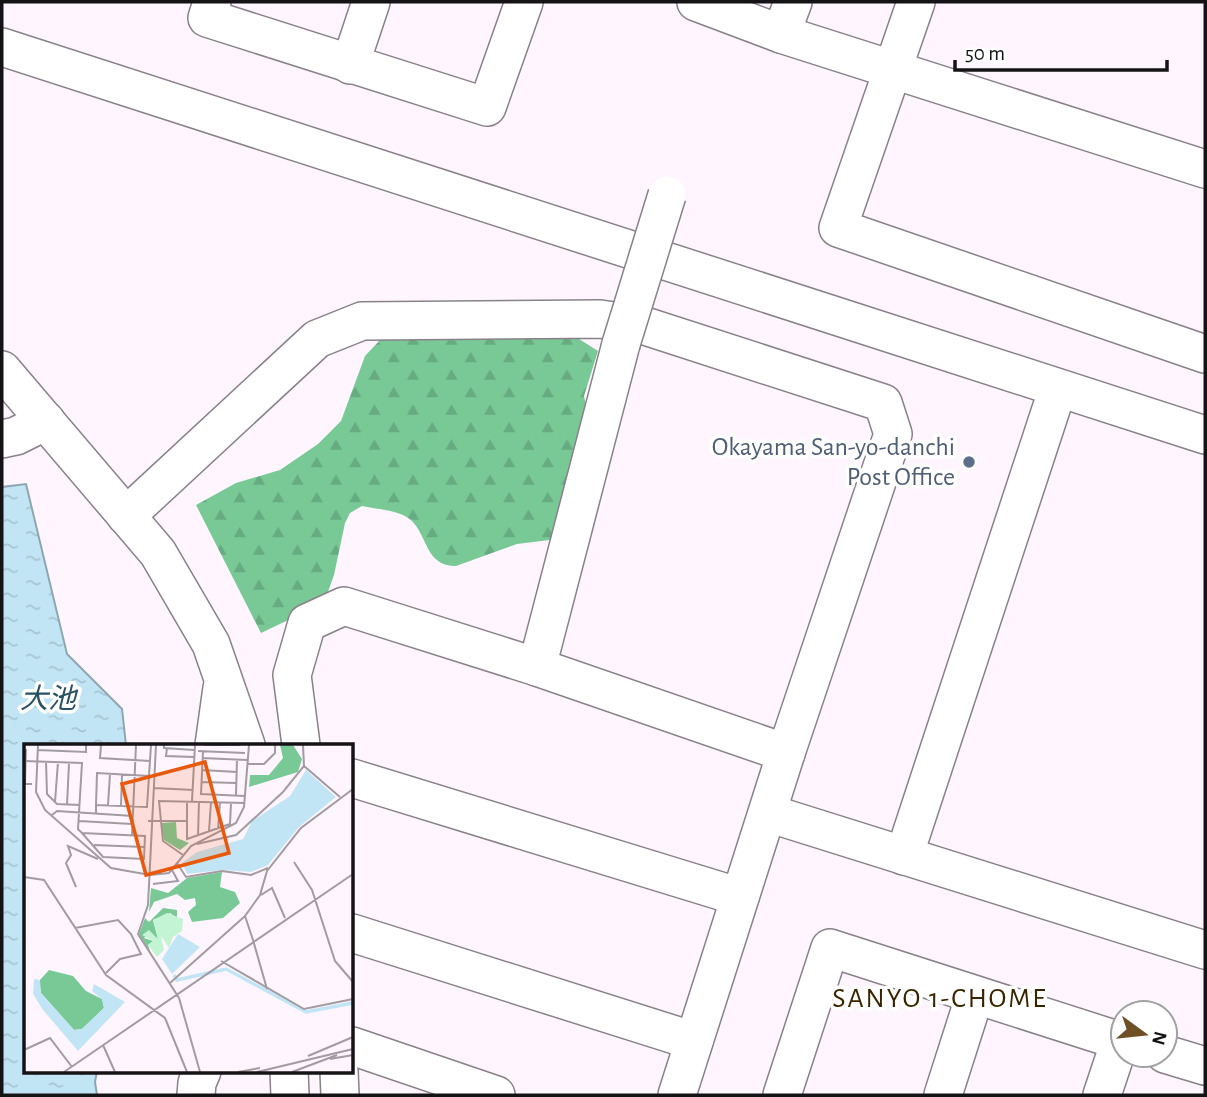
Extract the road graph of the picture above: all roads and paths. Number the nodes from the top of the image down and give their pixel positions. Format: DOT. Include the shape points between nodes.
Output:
graph roads {
  1 [pos="212,2"];
  2 [pos="371,2"];
  3 [pos="524,2"];
  4 [pos="696,2"];
  5 [pos="916,2"];
  6 [pos="787,18"];
  7 [pos="2,47"];
  8 [pos="350,65"];
  9 [pos="894,70"];
  10 [pos="1205,169"];
  11 [pos="667,195"];
  12 [pos="1205,354"];
  13 [pos="2,370"];
  14 [pos="1058,388"];
  15 [pos="46,421"];
  16 [pos="1205,435"];
  17 [pos="2,439"];
  18 [pos="126,516"];
  19 [pos="537,667"];
  20 [pos="223,680"];
  21 [pos="214,744"];
  22 [pos="246,744"];
  23 [pos="301,744"];
  24 [pos="786,753"];
  25 [pos="354,779"];
  26 [pos="768,813"];
  27 [pos="904,856"];
  28 [pos="740,897"];
  29 [pos="354,934"];
  30 [pos="1205,950"];
  31 [pos="975,995"];
  32 [pos="1109,1037"];
  33 [pos="694,1041"];
  34 [pos="354,1047"];
  35 [pos="1179,1058"];
  36 [pos="1205,1066"];
  37 [pos="1111,1069"];
  38 [pos="202,1072"];
  39 [pos="289,1072"];
  40 [pos="339,1072"];
  41 [pos="196,1095"];
  42 [pos="290,1095"];
  43 [pos="340,1095"];
  44 [pos="496,1095"];
  45 [pos="677,1095"];
  46 [pos="782,1095"];
  47 [pos="943,1095"];
  48 [pos="1102,1095"];
  1 -- 8 [label="street" via="207,18"];
  2 -- 8 [label="street"];
  3 -- 8 [label="street" via="487,107"];
  4 -- 6 [label="street"];
  5 -- 9 [label="street"];
  6 -- 9 [label="street"];
  7 -- 14 [label="street"];
  9 -- 10 [label="street"];
  9 -- 12 [label="street" via="838,228"];
  11 -- 19 [label="street, bridge" via="621,344"];
  13 -- 15 [label="street"];
  14 -- 16 [label="street"];
  14 -- 27 [label="street"];
  15 -- 17 [label="street"];
  15 -- 18 [label="street"];
  18 -- 20 [label="street" via="165,565 211,644"];
  18 -- 24 [label="street" via="317,339 362,321 600,319 642,325 883,402 892,435"];
  19 -- 23 [label="street" via="344,606 307,623 292,675"];
  19 -- 24 [label="street"];
  20 -- 21 [label="street"];
  20 -- 22 [label="street"];
  24 -- 26 [label="street"];
  25 -- 28 [label="street"];
  26 -- 27 [label="street"];
  26 -- 28 [label="street"];
  27 -- 30 [label="street"];
  28 -- 33 [label="street"];
  29 -- 33 [label="street"];
  31 -- 32 [label="street"];
  31 -- 46 [label="street" via="830,948"];
  31 -- 47 [label="street"];
  33 -- 45 [label="street"];
  34 -- 44 [label="street"];
  35 -- 36 [label="street"];
  37 -- 48 [label="street"];
  38 -- 41 [label="street"];
  39 -- 42 [label="street"];
  40 -- 43 [label="street"];
}
